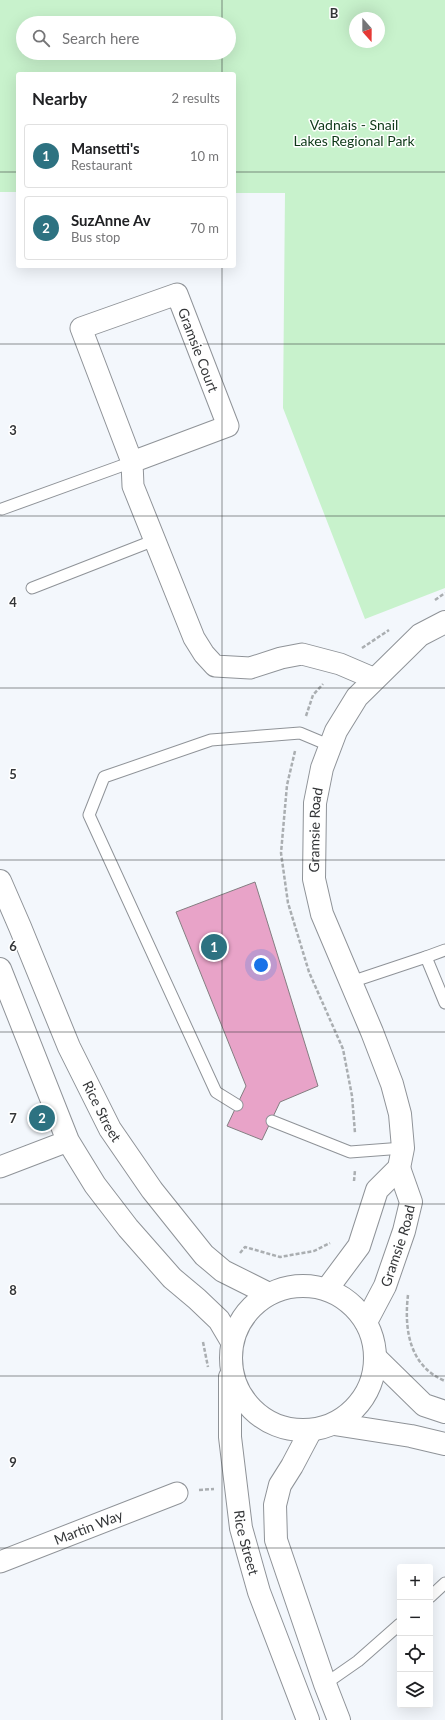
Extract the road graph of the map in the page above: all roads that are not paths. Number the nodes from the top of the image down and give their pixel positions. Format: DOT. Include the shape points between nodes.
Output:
graph roads {
  1 [pos="132,462"];
  2 [pos="2,509"];
  3 [pos="155,540"];
  4 [pos="32,588"];
  5 [pos="445,622"];
  6 [pos="375,679"];
  7 [pos="330,746"];
  8 [pos="0,881"];
  9 [pos="445,950"];
  10 [pos="426,957"];
  11 [pos="0,969"];
  12 [pos="351,982"];
  13 [pos="445,1003"];
  14 [pos="237,1105"];
  15 [pos="272,1121"];
  16 [pos="68,1141"];
  17 [pos="401,1158"];
  18 [pos="0,1167"];
  19 [pos="327,1289"];
  20 [pos="269,1294"];
  21 [pos="366,1322"];
  22 [pos="231,1349"];
  23 [pos="376,1358"];
  24 [pos="445,1412"];
  25 [pos="334,1424"];
  26 [pos="311,1430"];
  27 [pos="445,1444"];
  28 [pos="177,1492"];
  29 [pos="0,1562"];
  30 [pos="445,1583"];
  31 [pos="433,1594"];
  32 [pos="397,1627"];
  33 [pos="325,1684"];
  34 [pos="308,1720"];
  35 [pos="339,1720"];
  1 -- 1 [label="street, Gramsie Court" via="81,328 176,294 228,426"];
  1 -- 2 [label="lane"];
  1 -- 3 [label="street, Gramsie Court" via="133,486"];
  3 -- 4 [label="lane"];
  3 -- 6 [label="street, Gramsie Court" via="194,638 215,666 250,668 302,654 340,664"];
  5 -- 6 [label="main road, Gramsie Road" via="420,635"];
  6 -- 7 [label="main road, Gramsie Road" via="357,697"];
  7 -- 12 [label="main road, Gramsie Road" via="314,803 314,879 322,914"];
  7 -- 14 [label="lane" via="300,733 211,740 104,777 89,815 216,1092"];
  8 -- 20 [label="main road, Rice Street" via="69,1047 110,1129 152,1190 204,1255 223,1271"];
  9 -- 10 [label="lane"];
  10 -- 12 [label="lane"];
  10 -- 13 [label="lane"];
  11 -- 16 [label="main road"];
  12 -- 17 [label="main road, Gramsie Road" via="392,1084 400,1114"];
  15 -- 17 [label="lane" via="350,1152"];
  16 -- 18 [label="street"];
  16 -- 22 [label="main road" via="94,1185 128,1228 172,1278 219,1320"];
  17 -- 19 [label="main road" via="377,1190 359,1246"];
  17 -- 21 [label="main road, Gramsie Road" via="412,1202 385,1286"];
  19 -- 20 [label="main road" via="308,1286 288,1287"];
  19 -- 21 [label="main road" via="343,1297 356,1308"];
  20 -- 22 [label="main road" via="250,1309"];
  21 -- 23 [label="main road" via="374,1339"];
  22 -- 26 [label="main road" via="234,1380 245,1402 263,1419 286,1429"];
  22 -- 34 [label="main road, Rice Street" via="230,1437 241,1528 259,1592"];
  23 -- 24 [label="main road" via="424,1405"];
  23 -- 25 [label="main road" via="373,1378 365,1397 351,1413"];
  25 -- 26 [label="main road"];
  25 -- 27 [label="main road"];
  26 -- 33 [label="main road, Rice Street" via="280,1485 275,1505 276,1540"];
  28 -- 29 [label="street, Martin Way"];
  30 -- 31 [label="lane"];
  32 -- 33 [label="lane" via="358,1661"];
  33 -- 35 [label="main road, Rice Street"];
}
